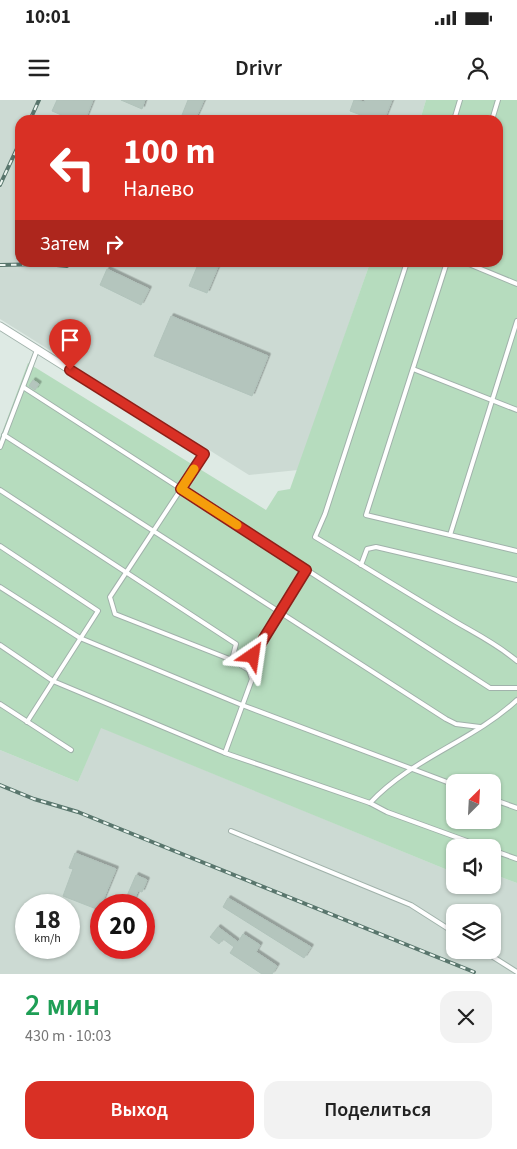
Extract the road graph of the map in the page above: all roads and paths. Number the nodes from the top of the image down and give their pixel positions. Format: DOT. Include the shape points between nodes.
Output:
graph roads {
  1 [pos="460,100"];
  2 [pos="498,100"];
  3 [pos="456,115"];
  4 [pos="494,115"];
  5 [pos="405,267"];
  6 [pos="445,267"];
  7 [pos="476,267"];
  8 [pos="517,284"];
  9 [pos="517,321"];
  10 [pos="0,326"];
  11 [pos="37,350"];
  12 [pos="413,369"];
  13 [pos="23,387"];
  14 [pos="491,400"];
  15 [pos="517,410"];
  16 [pos="4,435"];
  17 [pos="0,446"];
  18 [pos="204,454"];
  19 [pos="181,489"];
  20 [pos="0,490"];
  21 [pos="154,531"];
  22 [pos="450,535"];
  23 [pos="0,546"];
  24 [pos="517,551"];
  25 [pos="361,565"];
  26 [pos="306,570"];
  27 [pos="126,573"];
  28 [pos="517,580"];
  29 [pos="0,587"];
  30 [pos="280,612"];
  31 [pos="80,638"];
  32 [pos="0,645"];
  33 [pos="232,660"];
  34 [pos="517,661"];
  35 [pos="250,670"];
  36 [pos="53,681"];
  37 [pos="517,688"];
  38 [pos="517,700"];
  39 [pos="0,704"];
  40 [pos="242,705"];
  41 [pos="27,722"];
  42 [pos="480,727"];
  43 [pos="71,750"];
  44 [pos="225,753"];
  45 [pos="410,768"];
  46 [pos="446,782"];
  47 [pos="501,802"];
  48 [pos="370,803"];
  49 [pos="517,808"];
  50 [pos="231,831"];
  51 [pos="461,839"];
  52 [pos="501,853"];
  53 [pos="517,859"];
  54 [pos="446,927"];
  55 [pos="496,959"];
  56 [pos="517,972"];
  1 -- 3 [label="lane"];
  2 -- 4 [label="lane"];
  5 -- 25 [label="lane" via="326,514 315,537"];
  6 -- 12 [label="lane"];
  7 -- 8 [label="lane"];
  9 -- 14 [label="lane"];
  10 -- 11 [label="street"];
  11 -- 13 [label="lane"];
  11 -- 18 [label="street"];
  12 -- 14 [label="lane"];
  12 -- 22 [label="lane" via="366,515"];
  13 -- 16 [label="lane"];
  13 -- 19 [label="lane"];
  14 -- 15 [label="lane"];
  14 -- 22 [label="lane"];
  16 -- 17 [label="lane"];
  16 -- 21 [label="lane"];
  18 -- 19 [label="lane"];
  19 -- 21 [label="lane"];
  19 -- 26 [label="lane"];
  20 -- 27 [label="lane"];
  21 -- 27 [label="lane"];
  21 -- 30 [label="lane"];
  22 -- 24 [label="lane"];
  23 -- 31 [label="lane" via="98,611"];
  25 -- 28 [label="lane" via="367,549 376,547"];
  25 -- 34 [label="lane" via="493,643"];
  26 -- 30 [label="lane"];
  26 -- 37 [label="lane" via="490,688"];
  27 -- 33 [label="lane" via="236,644"];
  27 -- 33 [label="lane" via="110,597 115,614"];
  29 -- 31 [label="lane"];
  30 -- 35 [label="lane" via="253,656"];
  30 -- 42 [label="lane" via="446,719 456,724"];
  31 -- 36 [label="lane"];
  31 -- 40 [label="lane"];
  32 -- 36 [label="lane"];
  33 -- 35 [label="lane"];
  35 -- 40 [label="lane" via="252,679"];
  36 -- 41 [label="lane"];
  36 -- 44 [label="lane"];
  38 -- 42 [label="lane"];
  39 -- 41 [label="lane"];
  40 -- 44 [label="lane"];
  40 -- 45 [label="lane"];
  41 -- 43 [label="lane"];
  42 -- 45 [label="lane"];
  44 -- 48 [label="lane"];
  45 -- 46 [label="lane"];
  45 -- 48 [label="lane" via="393,779"];
  47 -- 49 [label="lane"];
  48 -- 51 [label="lane"];
  50 -- 54 [label="lane" via="411,904"];
  52 -- 53 [label="lane"];
  55 -- 56 [label="lane"];
}
